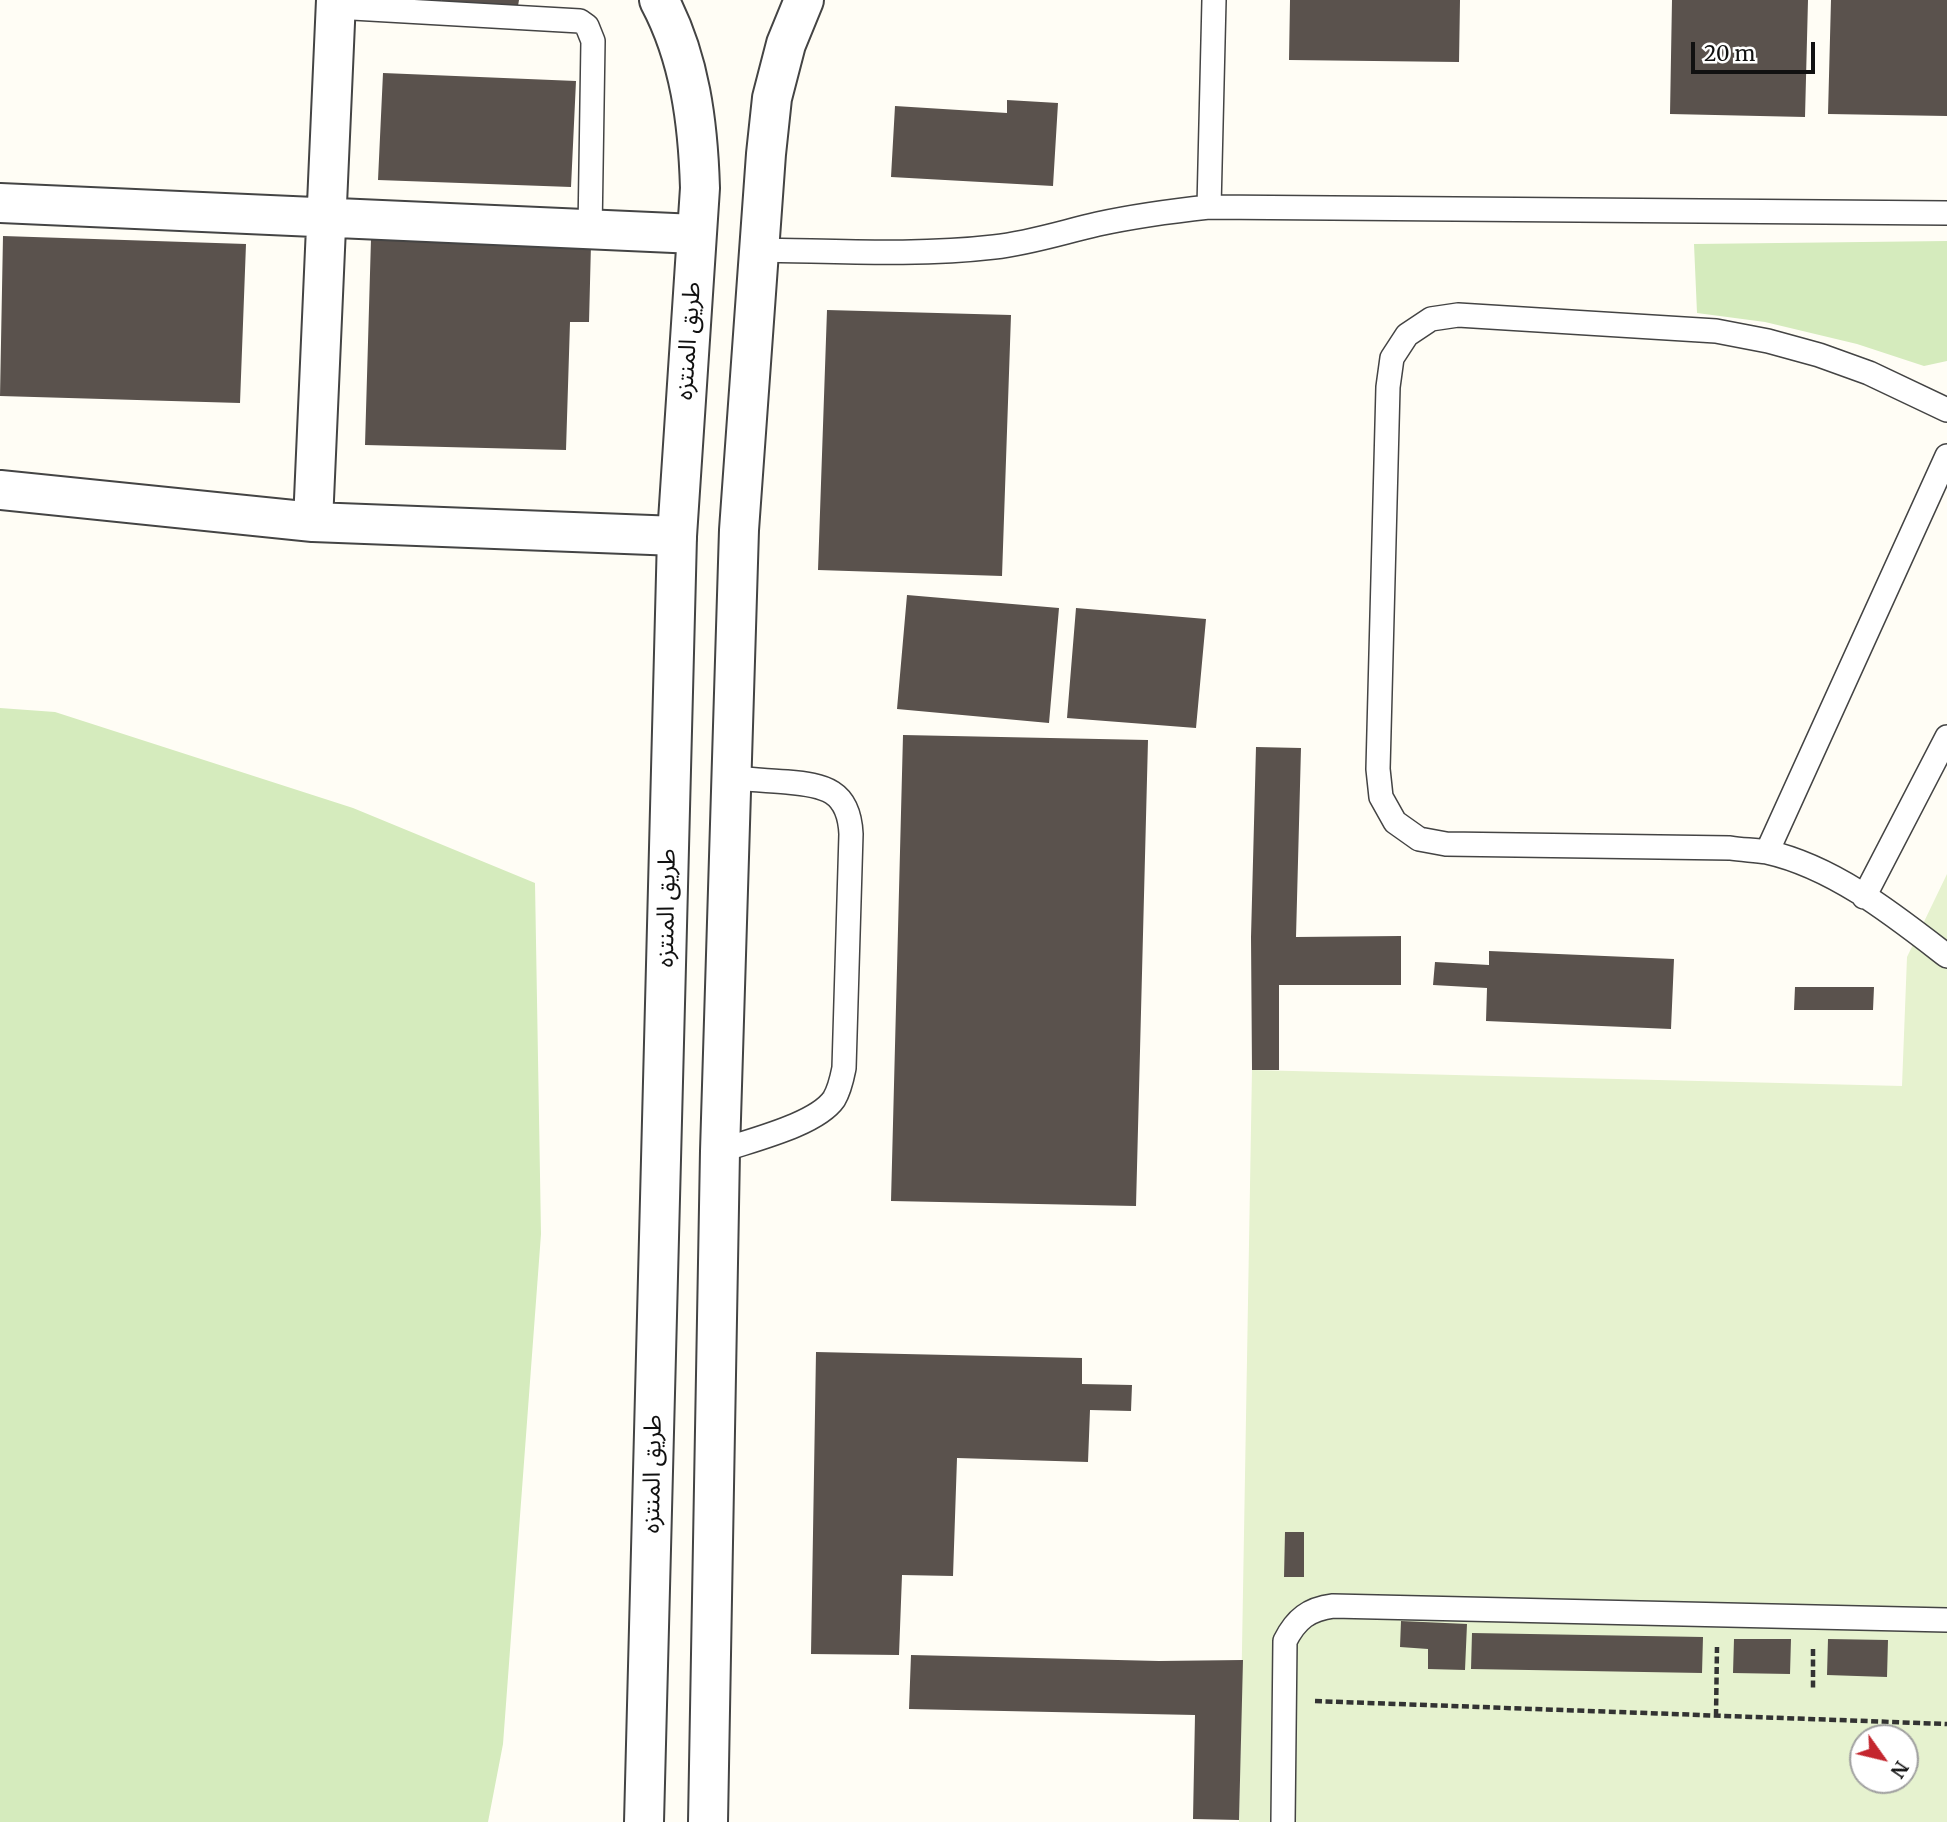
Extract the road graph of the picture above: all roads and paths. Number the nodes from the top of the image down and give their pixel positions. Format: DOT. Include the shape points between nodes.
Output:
graph roads {
  1 [pos="659,0"];
  2 [pos="804,0"];
  3 [pos="1214,0"];
  4 [pos="336,3"];
  5 [pos="0,203"];
  6 [pos="1209,207"];
  7 [pos="1947,212"];
  8 [pos="326,218"];
  9 [pos="590,231"];
  10 [pos="696,234"];
  11 [pos="759,250"];
  12 [pos="1947,410"];
  13 [pos="1947,456"];
  14 [pos="0,490"];
  15 [pos="313,522"];
  16 [pos="677,536"];
  17 [pos="1947,737"];
  18 [pos="731,778"];
  19 [pos="1767,852"];
  20 [pos="1864,897"];
  21 [pos="1947,956"];
  22 [pos="720,1151"];
  23 [pos="1717,1615"];
  24 [pos="1947,1620"];
  25 [pos="1285,1700"];
  26 [pos="1716,1716"];
  27 [pos="1947,1724"];
  28 [pos="644,1822"];
  29 [pos="708,1822"];
  30 [pos="1283,1822"];
  1 -- 10 [label="street, طريق المنتزه" via="692,95 699,141"];
  2 -- 11 [label="street" via="772,98"];
  3 -- 6 [label="lane"];
  4 -- 8 [label="street"];
  4 -- 9 [label="lane" via="580,20 587,26 593,41"];
  5 -- 8 [label="street"];
  6 -- 7 [label="lane"];
  6 -- 11 [label="lane" via="1144,215 996,247"];
  8 -- 9 [label="street"];
  8 -- 15 [label="street"];
  9 -- 10 [label="street"];
  10 -- 16 [label="street, طريق المنتزه"];
  11 -- 18 [label="street" via="739,530"];
  12 -- 19 [label="lane" via="1819,355 1716,331 1458,315 1431,319 1415,329 1392,358 1378,769 1381,797 1395,822 1419,839 1446,844"];
  13 -- 19 [label="lane"];
  14 -- 15 [label="street"];
  15 -- 16 [label="street"];
  16 -- 28 [label="street, طريق المنتزه"];
  17 -- 20 [label="lane"];
  18 -- 22 [label="street"];
  18 -- 22 [label="lane" via="816,785 832,792 850,817 844,1068 835,1098 824,1111"];
  19 -- 20 [label="lane" via="1808,866"];
  20 -- 21 [label="lane"];
  22 -- 29 [label="street"];
  23 -- 24 [label="lane"];
  23 -- 25 [label="lane" via="1318,1608 1298,1621 1285,1641"];
  23 -- 26 [label="path"];
  25 -- 26 [label="path"];
  25 -- 30 [label="lane"];
  26 -- 27 [label="path"];
}
